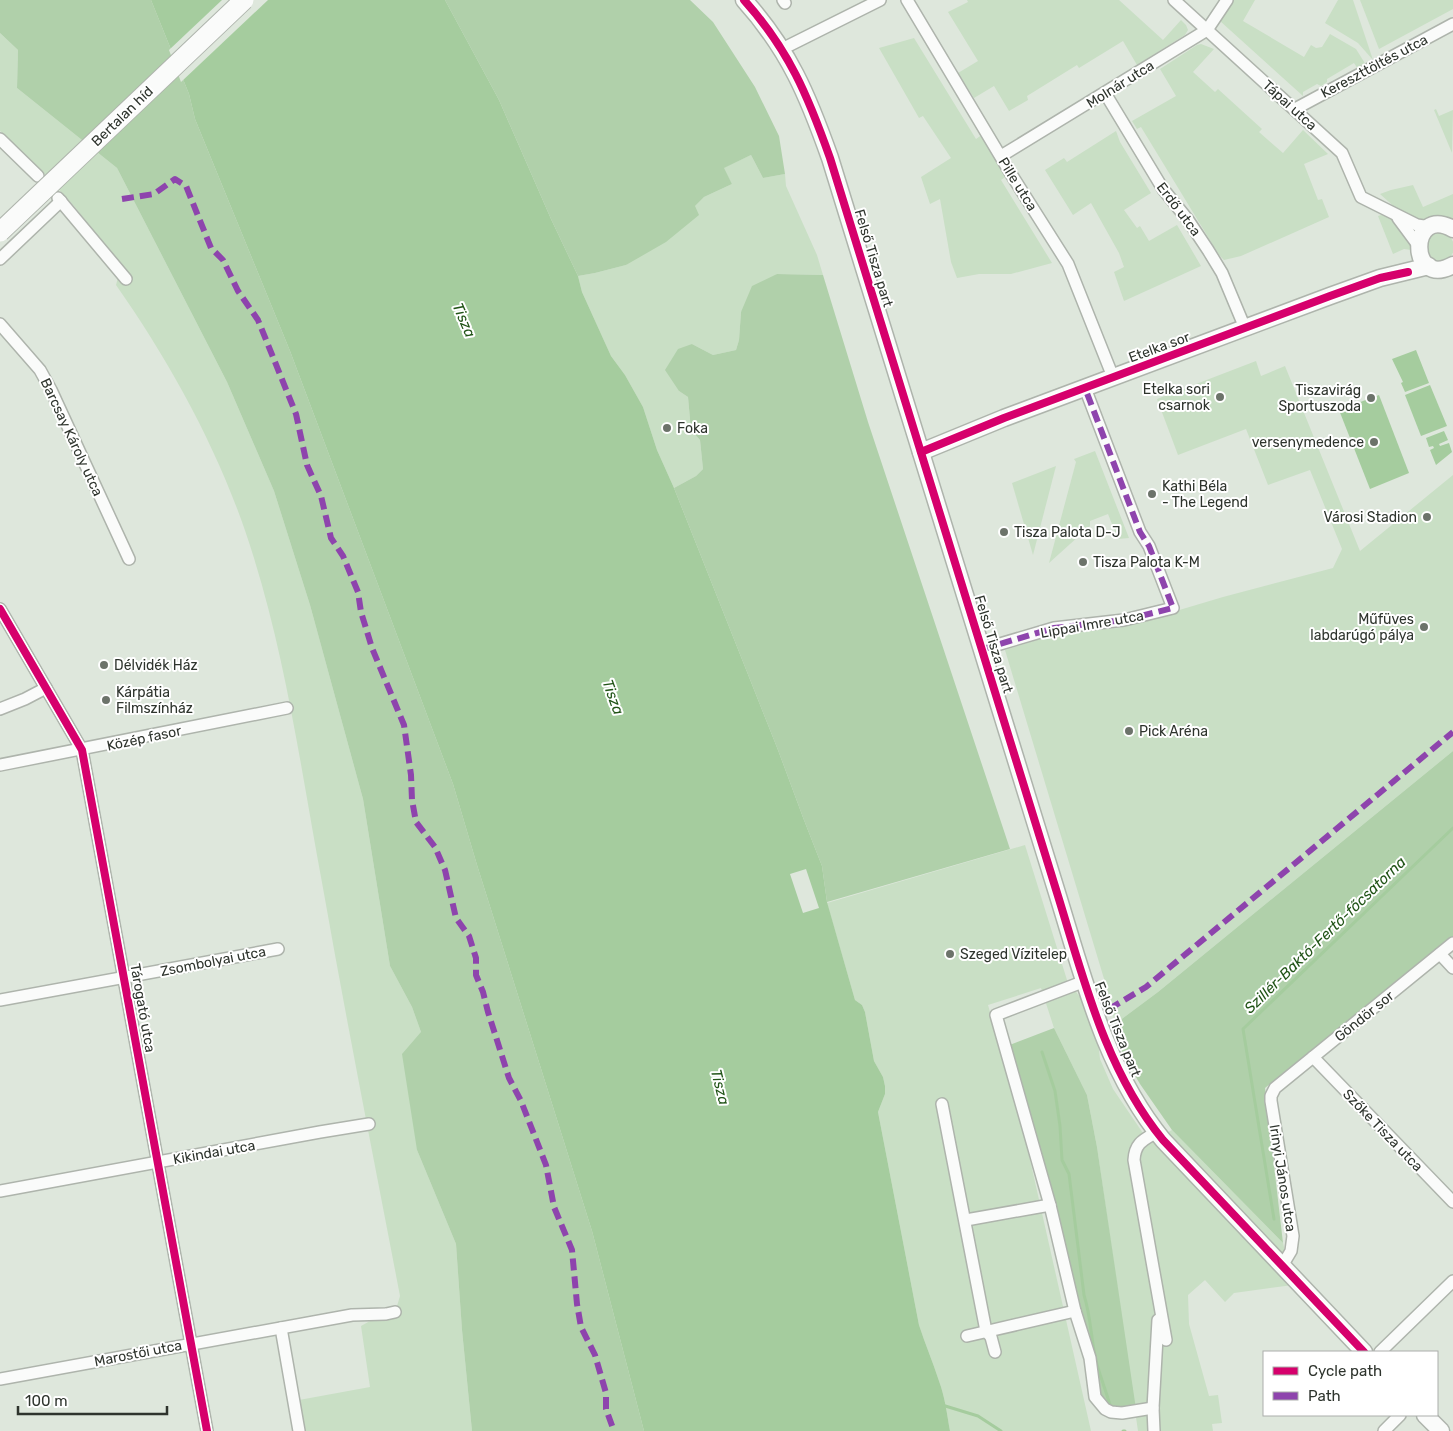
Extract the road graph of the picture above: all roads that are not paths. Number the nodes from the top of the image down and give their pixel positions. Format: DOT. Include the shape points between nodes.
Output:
graph roads {
  1 [pos="244,0"];
  2 [pos="744,0"];
  3 [pos="880,0"];
  4 [pos="907,0"];
  5 [pos="1174,0"];
  6 [pos="1227,0"];
  7 [pos="1453,24"];
  8 [pos="1208,30"];
  9 [pos="782,49"];
  10 [pos="1105,93"];
  11 [pos="1295,109"];
  12 [pos="0,139"];
  13 [pos="1001,156"];
  14 [pos="38,176"];
  15 [pos="1396,215"];
  16 [pos="1431,227"];
  17 [pos="1451,227"];
  18 [pos="0,232"];
  19 [pos="1418,248"];
  20 [pos="0,260"];
  21 [pos="1453,265"];
  22 [pos="1429,266"];
  23 [pos="1380,278"];
  24 [pos="126,279"];
  25 [pos="0,324"];
  26 [pos="1245,328"];
  27 [pos="1113,377"];
  28 [pos="1084,388"];
  29 [pos="921,452"];
  30 [pos="129,559"];
  31 [pos="0,609"];
  32 [pos="983,649"];
  33 [pos="46,688"];
  34 [pos="287,708"];
  35 [pos="0,709"];
  36 [pos="82,750"];
  37 [pos="0,765"];
  38 [pos="1453,943"];
  39 [pos="278,948"];
  40 [pos="1440,954"];
  41 [pos="1453,968"];
  42 [pos="125,977"];
  43 [pos="1085,981"];
  44 [pos="0,1000"];
  45 [pos="1313,1057"];
  46 [pos="1275,1088"];
  47 [pos="942,1104"];
  48 [pos="369,1124"];
  49 [pos="1157,1132"];
  50 [pos="159,1162"];
  51 [pos="0,1191"];
  52 [pos="1453,1202"];
  53 [pos="1050,1206"];
  54 [pos="966,1220"];
  55 [pos="1280,1263"];
  56 [pos="1453,1281"];
  57 [pos="1159,1296"];
  58 [pos="1076,1311"];
  59 [pos="395,1312"];
  60 [pos="281,1328"];
  61 [pos="986,1331"];
  62 [pos="967,1336"];
  63 [pos="1166,1340"];
  64 [pos="192,1343"];
  65 [pos="1363,1351"];
  66 [pos="1381,1351"];
  67 [pos="995,1352"];
  68 [pos="0,1380"];
  69 [pos="1153,1408"];
  70 [pos="1399,1416"];
  71 [pos="1426,1416"];
  72 [pos="207,1431"];
  73 [pos="299,1431"];
  74 [pos="1154,1431"];
  75 [pos="1384,1431"];
  76 [pos="1441,1431"];
  1 -- 18 [label="main road, Bertalan híd, bridge"];
  2 -- 9 [label="main road, Felső Tisza part"];
  3 -- 9 [label="street"];
  4 -- 13 [label="street, Pille utca"];
  5 -- 8 [label="street, Tápai utca"];
  6 -- 8 [label="street, Molnár utca"];
  7 -- 11 [label="street, Kereszttöltés utca"];
  8 -- 10 [label="street, Molnár utca"];
  8 -- 11 [label="street, Tápai utca"];
  9 -- 29 [label="main road, Felső Tisza part" via="807,96 827,150"];
  10 -- 13 [label="street, Molnár utca"];
  10 -- 26 [label="street, Erdő utca" via="1162,189 1208,250"];
  11 -- 15 [label="street, Tápai utca" via="1342,153 1362,197"];
  12 -- 14 [label="street"];
  13 -- 27 [label="street, Pille utca" via="1068,264"];
  15 -- 16 [label="street, Tápai utca" via="1417,225"];
  15 -- 19 [label="street, Tápai utca"];
  16 -- 17 [label="main road"];
  16 -- 19 [label="main road, Etelka sor" via="1422,234"];
  19 -- 22 [label="main road" via="1420,257"];
  19 -- 23 [label="main road, Etelka sor"];
  20 -- 24 [label="street" via="60,199"];
  21 -- 22 [label="main road, Etelka sor" via="1442,269"];
  22 -- 23 [label="main road, Etelka sor"];
  23 -- 26 [label="main road, Etelka sor"];
  25 -- 30 [label="street, Barcsay Károly utca" via="40,370 52,390"];
  26 -- 27 [label="main road, Etelka sor"];
  27 -- 28 [label="main road, Etelka sor"];
  28 -- 29 [label="main road, Etelka sor"];
  28 -- 32 [label="street, Lippai Imre utca" via="1173,608 1124,620 1060,627"];
  29 -- 32 [label="main road, Felső Tisza part"];
  31 -- 33 [label="street, Tárogató utca"];
  32 -- 43 [label="main road, Felső Tisza part"];
  33 -- 35 [label="street"];
  33 -- 36 [label="street, Tárogató utca"];
  34 -- 36 [label="street, Közép fasor"];
  36 -- 37 [label="street, Közép fasor"];
  36 -- 42 [label="street, Tárogató utca"];
  38 -- 40 [label="street, Göndör sor"];
  39 -- 42 [label="street, Zsombolyai utca"];
  40 -- 41 [label="street"];
  40 -- 45 [label="street, Göndör sor"];
  42 -- 44 [label="street, Zsombolyai utca"];
  42 -- 50 [label="street, Tárogató utca"];
  43 -- 49 [label="main road, Felső Tisza part" via="1119,1071 1139,1108"];
  43 -- 53 [label="street" via="996,1015"];
  45 -- 46 [label="street, Göndör sor"];
  45 -- 52 [label="street, Szőke Tisza utca"];
  46 -- 55 [label="street, Irinyi János utca" via="1271,1101 1293,1236 1291,1251"];
  47 -- 54 [label="street"];
  48 -- 50 [label="street, Kikindai utca"];
  49 -- 55 [label="main road, Felső Tisza part"];
  49 -- 57 [label="street" via="1138,1144 1134,1160"];
  50 -- 51 [label="street, Kikindai utca"];
  50 -- 64 [label="street, Tárogató utca"];
  53 -- 54 [label="street"];
  53 -- 58 [label="street"];
  54 -- 61 [label="street"];
  55 -- 65 [label="main road"];
  56 -- 66 [label="street"];
  57 -- 63 [label="street"];
  57 -- 69 [label="street"];
  58 -- 61 [label="street"];
  58 -- 69 [label="street" via="1090,1358 1095,1397 1100,1405 1111,1412 1122,1413"];
  59 -- 60 [label="street, Marostői utca" via="352,1315"];
  60 -- 64 [label="street, Marostői utca"];
  60 -- 73 [label="street"];
  61 -- 62 [label="street"];
  61 -- 67 [label="street" via="992,1337"];
  64 -- 68 [label="street, Marostői utca"];
  64 -- 72 [label="street, Tárogató utca"];
  69 -- 74 [label="street"];
  70 -- 75 [label="street"];
  71 -- 76 [label="main road"];
}
